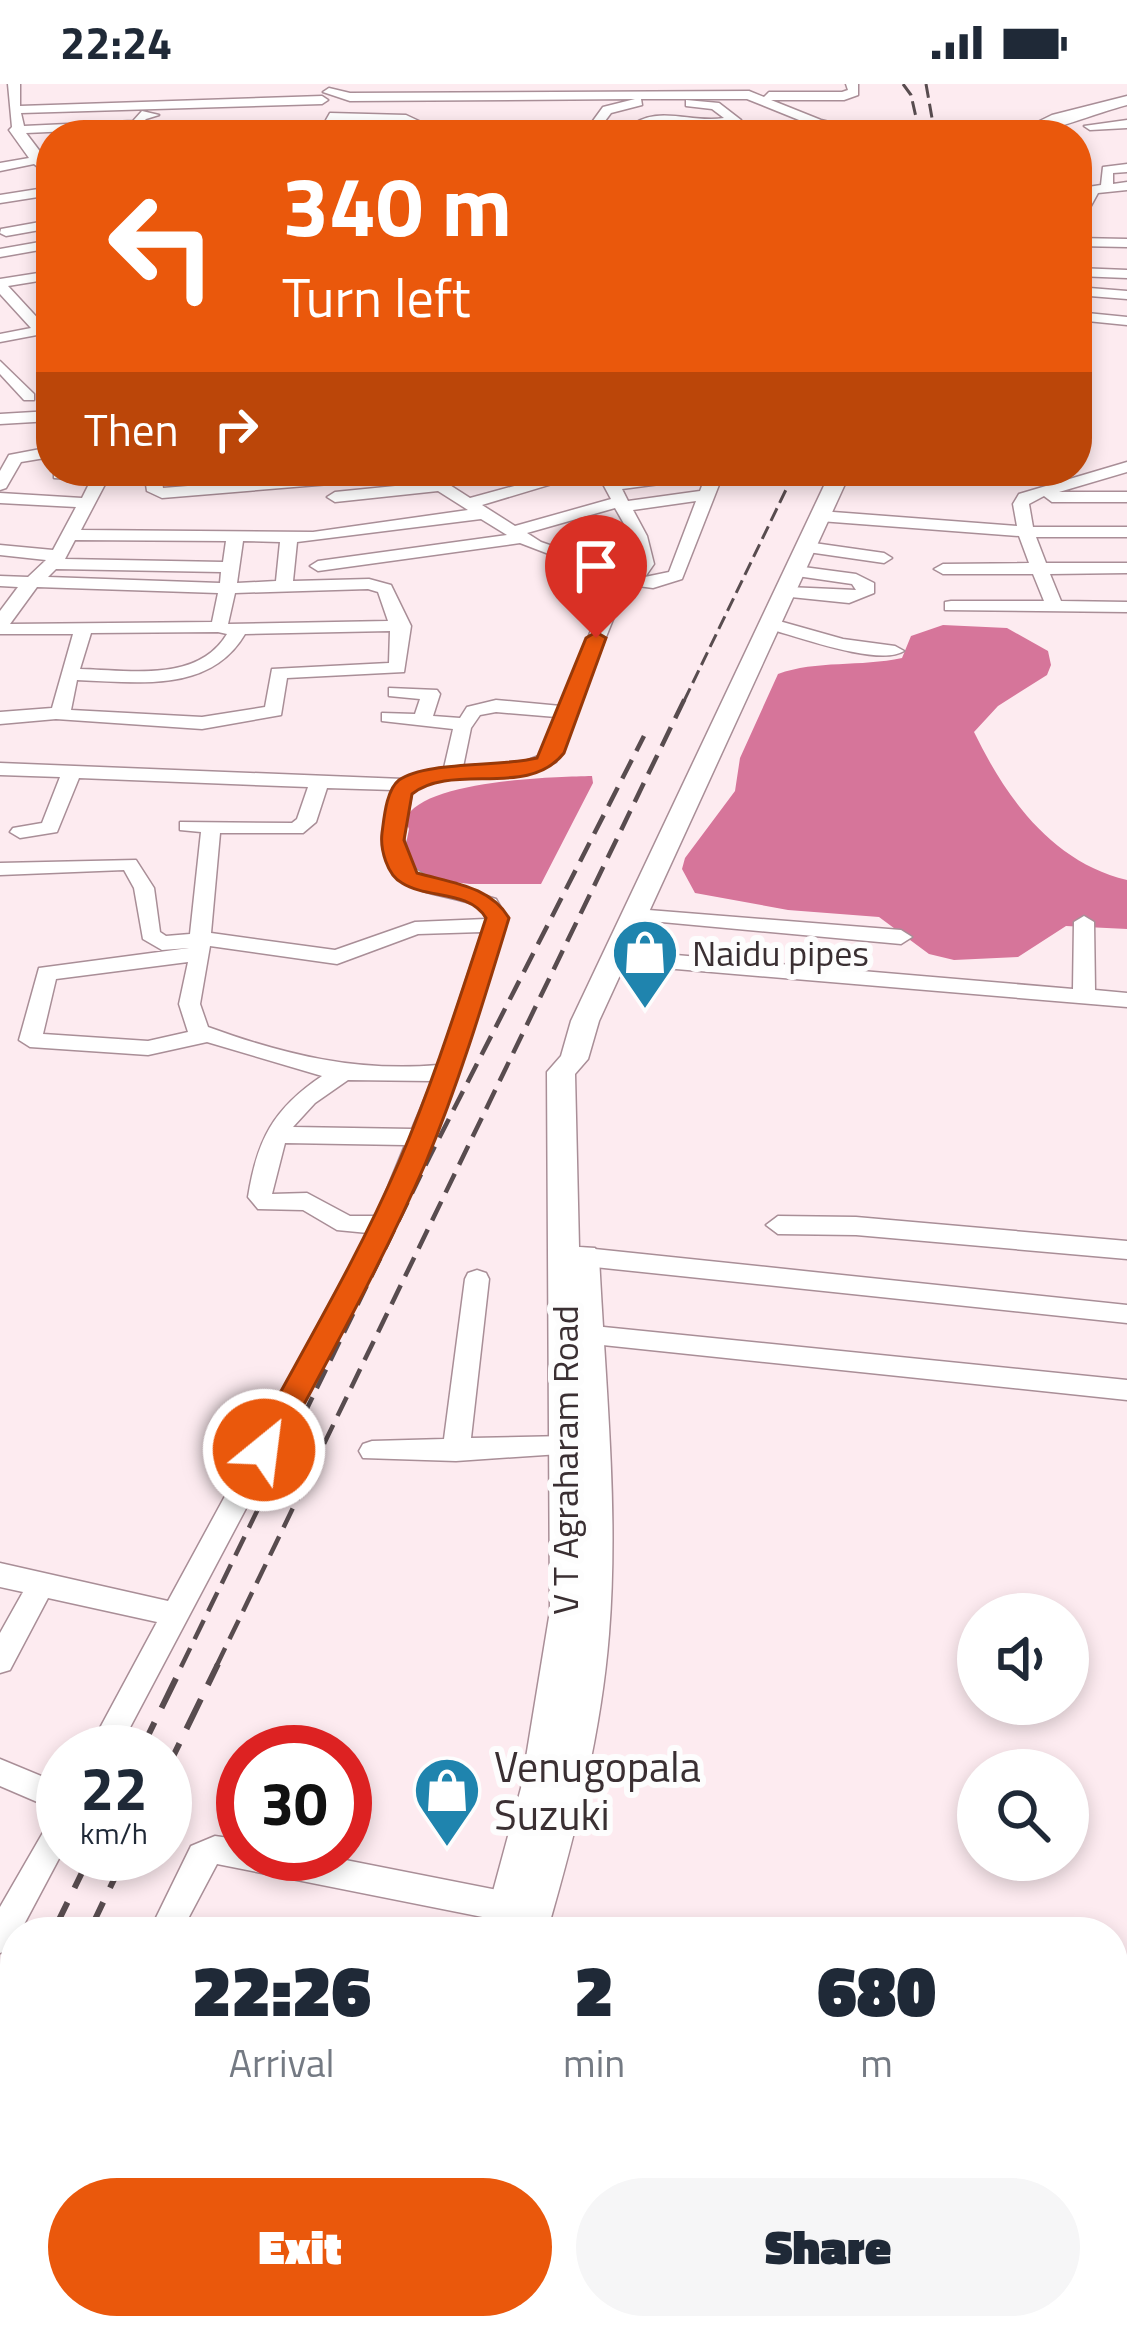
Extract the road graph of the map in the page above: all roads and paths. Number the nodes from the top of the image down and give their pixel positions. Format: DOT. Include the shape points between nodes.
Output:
graph roads {
  1 [pos="14,84"];
  2 [pos="158,84"];
  3 [pos="852,84"];
  4 [pos="538,88"];
  5 [pos="599,88"];
  6 [pos="488,89"];
  7 [pos="774,90"];
  8 [pos="329,91"];
  9 [pos="687,93"];
  10 [pos="761,97"];
  11 [pos="1122,97"];
  12 [pos="633,103"];
  13 [pos="152,110"];
  14 [pos="785,116"];
  15 [pos="330,117"];
  16 [pos="650,118"];
  17 [pos="140,120"];
  18 [pos="332,120"];
  19 [pos="412,120"];
  20 [pos="590,120"];
  21 [pos="600,120"];
  22 [pos="647,120"];
  23 [pos="678,120"];
  24 [pos="735,120"];
  25 [pos="788,120"];
  26 [pos="792,120"];
  27 [pos="811,120"];
  28 [pos="1062,120"];
  29 [pos="1092,123"];
  30 [pos="9,124"];
  31 [pos="1127,124"];
  32 [pos="1092,126"];
  33 [pos="36,160"];
  34 [pos="0,167"];
  35 [pos="1127,168"];
  36 [pos="1107,186"];
  37 [pos="1127,186"];
  38 [pos="1092,192"];
  39 [pos="36,193"];
  40 [pos="3,199"];
  41 [pos="22,216"];
  42 [pos="36,227"];
  43 [pos="7,232"];
  44 [pos="1092,242"];
  45 [pos="1127,243"];
  46 [pos="34,247"];
  47 [pos="0,253"];
  48 [pos="1092,273"];
  49 [pos="1127,274"];
  50 [pos="36,278"];
  51 [pos="0,284"];
  52 [pos="1092,292"];
  53 [pos="1127,295"];
  54 [pos="1092,318"];
  55 [pos="1127,321"];
  56 [pos="36,322"];
  57 [pos="36,334"];
  58 [pos="0,338"];
  59 [pos="0,365"];
  60 [pos="29,397"];
  61 [pos="36,417"];
  62 [pos="0,419"];
  63 [pos="36,455"];
  64 [pos="6,460"];
  65 [pos="1127,467"];
  66 [pos="1092,477"];
  67 [pos="96,486"];
  68 [pos="154,486"];
  69 [pos="242,486"];
  70 [pos="442,486"];
  71 [pos="542,486"];
  72 [pos="710,486"];
  73 [pos="834,486"];
  74 [pos="1062,486"];
  75 [pos="615,491"];
  76 [pos="707,495"];
  77 [pos="335,497"];
  78 [pos="1025,497"];
  79 [pos="1127,497"];
  80 [pos="2,498"];
  81 [pos="88,503"];
  82 [pos="477,508"];
  83 [pos="820,516"];
  84 [pos="387,528"];
  85 [pos="1026,532"];
  86 [pos="1127,532"];
  87 [pos="72,535"];
  88 [pos="519,535"];
  89 [pos="235,538"];
  90 [pos="290,538"];
  91 [pos="0,550"];
  92 [pos="399,556"];
  93 [pos="58,560"];
  94 [pos="880,562"];
  95 [pos="318,566"];
  96 [pos="230,567"];
  97 [pos="798,567"];
  98 [pos="1040,568"];
  99 [pos="1127,568"];
  100 [pos="943,569"];
  101 [pos="409,577"];
  102 [pos="634,580"];
  103 [pos="0,581"];
  104 [pos="31,583"];
  105 [pos="284,587"];
  106 [pos="227,588"];
  107 [pos="6,604"];
  108 [pos="951,606"];
  109 [pos="1054,606"];
  110 [pos="1127,607"];
  111 [pos="772,624"];
  112 [pos="401,626"];
  113 [pos="0,627"];
  114 [pos="217,627"];
  115 [pos="83,630"];
  116 [pos="238,631"];
  117 [pos="895,651"];
  118 [pos="70,674"];
  119 [pos="395,692"];
  120 [pos="566,712"];
  121 [pos="61,713"];
  122 [pos="389,717"];
  123 [pos="0,718"];
  124 [pos="422,720"];
  125 [pos="463,724"];
  126 [pos="0,769"];
  127 [pos="72,771"];
  128 [pos="452,776"];
  129 [pos="320,779"];
  130 [pos="407,785"];
  131 [pos="187,826"];
  132 [pos="211,827"];
  133 [pos="20,832"];
  134 [pos="0,869"];
  135 [pos="635,915"];
  136 [pos="1084,922"];
  137 [pos="494,925"];
  138 [pos="901,937"];
  139 [pos="200,946"];
  140 [pos="617,957"];
  141 [pos="1084,997"];
  142 [pos="1127,1000"];
  143 [pos="208,1035"];
  144 [pos="446,1072"];
  145 [pos="342,1074"];
  146 [pos="274,1135"];
  147 [pos="422,1137"];
  148 [pos="384,1225"];
  149 [pos="778,1225"];
  150 [pos="1127,1250"];
  151 [pos="574,1256"];
  152 [pos="477,1280"];
  153 [pos="1127,1314"];
  154 [pos="576,1333"];
  155 [pos="1127,1390"];
  156 [pos="566,1446"];
  157 [pos="372,1451"];
  158 [pos="456,1451"];
  159 [pos="0,1575"];
  160 [pos="41,1585"];
  161 [pos="176,1615"];
  162 [pos="0,1660"];
  163 [pos="117,1725"];
  164 [pos="1,1776"];
  165 [pos="36,1789"];
  166 [pos="216,1850"];
  167 [pos="36,1870"];
  168 [pos="354,1881"];
  169 [pos="10,1917"];
  170 [pos="172,1917"];
  171 [pos="502,1917"];
  172 [pos="519,1917"];
  173 [pos="520,1917"];
  1 -- 30 [label="street"];
  2 -- 13 [label="street"];
  3 -- 7 [label="street" via="848,95"];
  4 -- 5 [label="street"];
  4 -- 6 [label="street"];
  5 -- 9 [label="street"];
  5 -- 20 [label="street"];
  6 -- 8 [label="street"];
  7 -- 10 [label="street"];
  8 -- 13 [label="street"];
  8 -- 15 [label="street"];
  9 -- 10 [label="street"];
  9 -- 14 [label="street" via="753,100"];
  10 -- 27 [label="street"];
  11 -- 28 [label="main road"];
  11 -- 29 [label="main road"];
  12 -- 16 [label="street"];
  12 -- 21 [label="street"];
  12 -- 24 [label="street" via="715,106"];
  13 -- 17 [label="street"];
  14 -- 25 [label="street"];
  14 -- 26 [label="street"];
  15 -- 18 [label="street"];
  15 -- 19 [label="street"];
  16 -- 22 [label="street"];
  16 -- 23 [label="street"];
  30 -- 33 [label="street"];
  31 -- 32 [label="street"];
  33 -- 34 [label="street"];
  35 -- 36 [label="street" via="1107,170"];
  36 -- 37 [label="street"];
  36 -- 38 [label="street"];
  39 -- 40 [label="street"];
  40 -- 41 [label="street"];
  42 -- 43 [label="street"];
  44 -- 45 [label="street"];
  46 -- 47 [label="street"];
  48 -- 49 [label="street"];
  50 -- 51 [label="street"];
  51 -- 56 [label="street"];
  52 -- 53 [label="street"];
  54 -- 55 [label="street"];
  57 -- 58 [label="street"];
  59 -- 60 [label="street"];
  61 -- 62 [label="street"];
  63 -- 64 [label="street"];
  64 -- 80 [label="street"];
  65 -- 66 [label="street"];
  67 -- 81 [label="street"];
  68 -- 69 [label="street" via="160,493"];
  70 -- 77 [label="street"];
  70 -- 82 [label="street"];
  71 -- 82 [label="street"];
  72 -- 76 [label="street"];
  73 -- 83 [label="main road, V T Agraharam Road"];
  74 -- 78 [label="street"];
  75 -- 76 [label="street"];
  75 -- 88 [label="street"];
  75 -- 102 [label="street" via="646,564"];
  76 -- 102 [label="street" via="676,575"];
  78 -- 79 [label="street"];
  78 -- 85 [label="street"];
  80 -- 81 [label="street"];
  81 -- 87 [label="street"];
  82 -- 84 [label="street"];
  82 -- 88 [label="street"];
  83 -- 85 [label="street"];
  83 -- 97 [label="main road, V T Agraharam Road"];
  84 -- 90 [label="street"];
  84 -- 92 [label="street"];
  85 -- 86 [label="street"];
  85 -- 98 [label="street"];
  87 -- 89 [label="street" via="208,531"];
  87 -- 93 [label="street"];
  88 -- 92 [label="street"];
  88 -- 102 [label="street"];
  89 -- 90 [label="street"];
  89 -- 96 [label="street"];
  90 -- 105 [label="street"];
  91 -- 93 [label="street"];
  92 -- 95 [label="street"];
  92 -- 101 [label="street"];
  93 -- 96 [label="street"];
  93 -- 104 [label="street"];
  94 -- 97 [label="street"];
  96 -- 106 [label="street"];
  97 -- 111 [label="main road, V T Agraharam Road"];
  98 -- 99 [label="street"];
  98 -- 100 [label="street"];
  98 -- 109 [label="street"];
  102 -- 120 [label="street" via="612,600"];
  103 -- 104 [label="street"];
  104 -- 106 [label="street"];
  104 -- 107 [label="street"];
  105 -- 106 [label="street"];
  105 -- 112 [label="street" via="380,587"];
  106 -- 114 [label="street"];
  107 -- 113 [label="street"];
  108 -- 109 [label="street"];
  109 -- 110 [label="street"];
  111 -- 117 [label="street"];
  111 -- 135 [label="main road, V T Agraharam Road"];
  112 -- 116 [label="street"];
  112 -- 121 [label="street" via="398,668 278,673 274,711 202,723"];
  113 -- 115 [label="street"];
  114 -- 115 [label="street"];
  114 -- 116 [label="street"];
  115 -- 118 [label="street"];
  116 -- 118 [label="street" via="230,650 193,671"];
  118 -- 121 [label="street"];
  119 -- 124 [label="street" via="431,694"];
  120 -- 125 [label="street" via="489,707"];
  120 -- 128 [label="street" via="545,762"];
  121 -- 123 [label="street"];
  122 -- 124 [label="street"];
  124 -- 125 [label="street"];
  125 -- 128 [label="street"];
  126 -- 127 [label="street"];
  127 -- 129 [label="street"];
  127 -- 133 [label="street" via="50,827"];
  128 -- 130 [label="street"];
  129 -- 130 [label="street"];
  129 -- 132 [label="street" via="301,827"];
  130 -- 137 [label="street" via="392,840 399,865 424,886 489,903"];
  131 -- 132 [label="street"];
  132 -- 139 [label="street"];
  134 -- 139 [label="street" via="129,864 141,877 155,940"];
  135 -- 138 [label="street"];
  135 -- 140 [label="main road, V T Agraharam Road"];
  136 -- 141 [label="street"];
  137 -- 139 [label="street" via="415,928 337,956 263,943"];
  137 -- 144 [label="street"];
  139 -- 143 [label="street" via="189,1007 194,1027"];
  139 -- 143 [label="street" via="47,973 30,1040 148,1048"];
  140 -- 141 [label="street"];
  140 -- 151 [label="main road, V T Agraharam Road" via="574,1059"];
  141 -- 142 [label="street"];
  143 -- 145 [label="street"];
  144 -- 145 [label="street"];
  144 -- 147 [label="street"];
  145 -- 146 [label="street" via="301,1101"];
  146 -- 147 [label="street"];
  146 -- 148 [label="street" via="262,1201 315,1202 346,1225"];
  147 -- 148 [label="street"];
  148 -- 161 [label="street"];
  149 -- 150 [label="street"];
  151 -- 153 [label="street"];
  151 -- 154 [label="main road, V T Agraharam Road"];
  152 -- 158 [label="street"];
  154 -- 155 [label="street"];
  154 -- 156 [label="main road, V T Agraharam Road"];
  154 -- 173 [label="main road, V T Agraharam Road" via="594,1588 590,1645 558,1829"];
  156 -- 158 [label="street"];
  156 -- 172 [label="main road, V T Agraharam Road" via="568,1611"];
  157 -- 158 [label="street"];
  159 -- 160 [label="street"];
  160 -- 161 [label="street"];
  160 -- 162 [label="street"];
  161 -- 163 [label="street"];
  164 -- 165 [label="street"];
  166 -- 170 [label="street" via="198,1860"];
  167 -- 169 [label="street"];
  168 -- 171 [label="street"];
}
